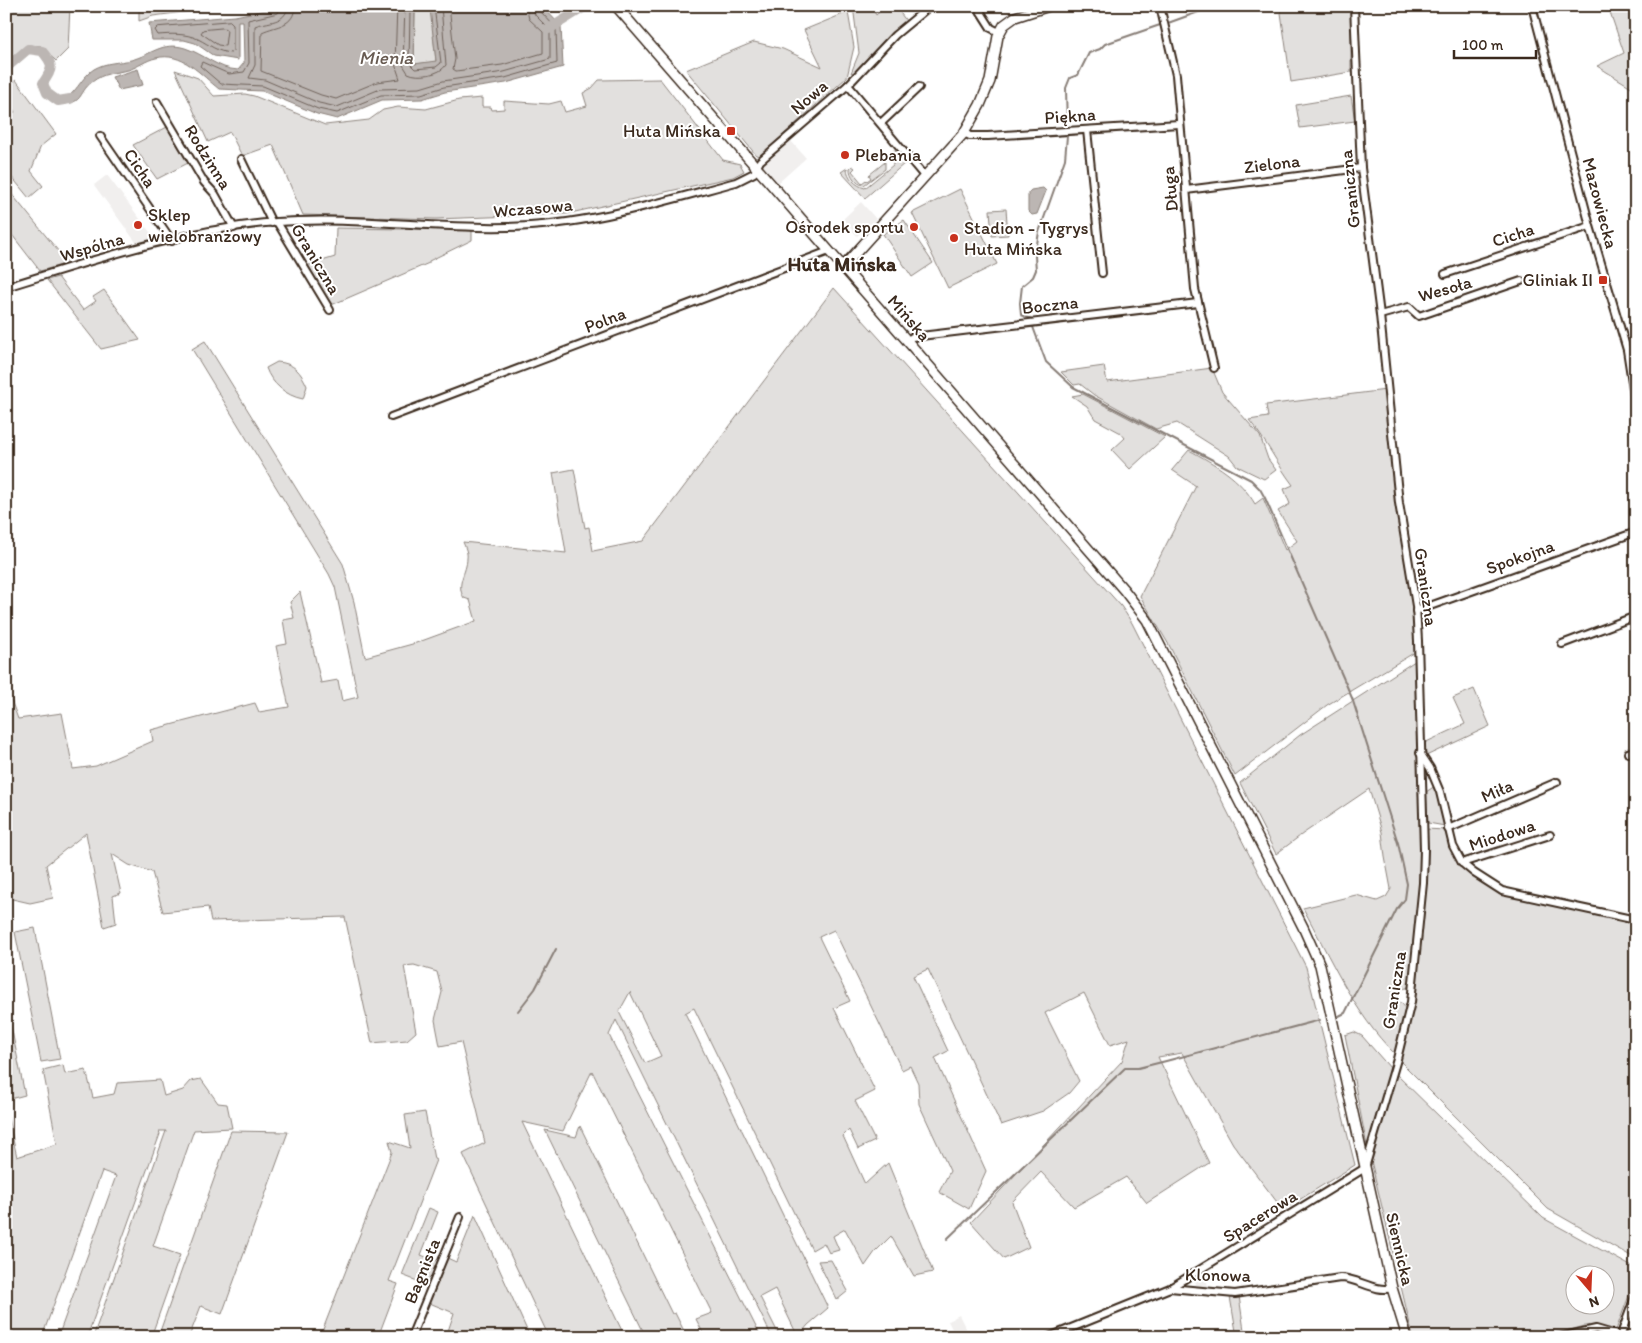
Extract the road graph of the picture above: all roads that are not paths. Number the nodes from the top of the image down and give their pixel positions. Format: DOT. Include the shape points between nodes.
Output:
graph roads {
  1 [pos="616,6"];
  2 [pos="930,6"];
  3 [pos="977,6"];
  4 [pos="1049,6"];
  5 [pos="1160,6"];
  6 [pos="1354,6"];
  7 [pos="1532,6"];
  8 [pos="1025,9"];
  9 [pos="999,32"];
  10 [pos="848,85"];
  11 [pos="919,87"];
  12 [pos="157,102"];
  13 [pos="881,123"];
  14 [pos="1180,124"];
  15 [pos="1087,130"];
  16 [pos="964,133"];
  17 [pos="100,136"];
  18 [pos="241,160"];
  19 [pos="1361,168"];
  20 [pos="755,169"];
  21 [pos="924,176"];
  22 [pos="1186,190"];
  23 [pos="304,221"];
  24 [pos="275,222"];
  25 [pos="1590,226"];
  26 [pos="234,228"];
  27 [pos="172,241"];
  28 [pos="829,252"];
  29 [pos="843,267"];
  30 [pos="1102,273"];
  31 [pos="1445,274"];
  32 [pos="1521,281"];
  33 [pos="6,286"];
  34 [pos="1198,303"];
  35 [pos="330,310"];
  36 [pos="1380,315"];
  37 [pos="907,341"];
  38 [pos="1214,368"];
  39 [pos="1636,408"];
  40 [pos="391,417"];
  41 [pos="1636,532"];
  42 [pos="1416,611"];
  43 [pos="1636,616"];
  44 [pos="1562,644"];
  45 [pos="1636,750"];
  46 [pos="1420,753"];
  47 [pos="1628,753"];
  48 [pos="1557,782"];
  49 [pos="1448,828"];
  50 [pos="1550,835"];
  51 [pos="1462,863"];
  52 [pos="1636,920"];
  53 [pos="1365,1168"];
  54 [pos="460,1216"];
  55 [pos="1170,1288"];
  56 [pos="1392,1288"];
  57 [pos="1636,1294"];
  58 [pos="1620,1336"];
  59 [pos="411,1337"];
  60 [pos="1049,1337"];
  61 [pos="1407,1337"];
  62 [pos="1560,1337"];
  1 -- 20 [label="main road, Mińska"];
  2 -- 10 [label="street" via="895,35"];
  3 -- 9 [label="street" via="991,28"];
  4 -- 8 [label="main road"];
  5 -- 14 [label="street, Długa" via="1174,64"];
  6 -- 19 [label="street, Graniczna"];
  7 -- 25 [label="street, Mazowiecka"];
  8 -- 9 [label="main road"];
  9 -- 16 [label="main road" via="990,81"];
  10 -- 13 [label="street, Nowa"];
  10 -- 20 [label="street, Nowa" via="789,134"];
  11 -- 13 [label="street"];
  12 -- 26 [label="street, Rodzinna"];
  13 -- 21 [label="street, Nowa"];
  14 -- 15 [label="street, Piękna"];
  14 -- 22 [label="street, Długa"];
  15 -- 16 [label="street, Piękna" via="979,136"];
  15 -- 30 [label="street"];
  16 -- 21 [label="main road"];
  17 -- 27 [label="street, Cicha"];
  18 -- 24 [label="street"];
  19 -- 22 [label="street, Zielona"];
  19 -- 36 [label="street, Graniczna"];
  20 -- 23 [label="street, Wczasowa" via="754,173 736,182 628,210 558,223 507,228"];
  20 -- 28 [label="main road, Mińska"];
  21 -- 29 [label="main road"];
  22 -- 34 [label="street, Długa"];
  23 -- 24 [label="street, Wspólna"];
  24 -- 26 [label="street, Wspólna"];
  24 -- 35 [label="street, Graniczna"];
  25 -- 31 [label="street, Cicha"];
  25 -- 39 [label="street, Mazowiecka" via="1627,350"];
  26 -- 27 [label="street, Wspólna"];
  27 -- 33 [label="street, Wspólna"];
  28 -- 29 [label="main road, Mińska"];
  28 -- 40 [label="street, Polna"];
  29 -- 37 [label="main road, Mińska"];
  32 -- 36 [label="street, Wesoła" via="1419,316 1408,306"];
  34 -- 37 [label="street, Boczna" via="955,331 912,337"];
  34 -- 38 [label="street, Długa"];
  36 -- 42 [label="street, Graniczna" via="1399,503"];
  37 -- 53 [label="main road, Mińska" via="1130,596 1153,631 1316,956"];
  41 -- 42 [label="street, Spokojna"];
  42 -- 46 [label="street, Graniczna" via="1421,683"];
  43 -- 44 [label="street"];
  45 -- 47 [label="street"];
  46 -- 49 [label="street" via="1440,792"];
  46 -- 53 [label="street, Graniczna" via="1423,883 1410,1002"];
  48 -- 49 [label="street, Miła"];
  49 -- 51 [label="street"];
  50 -- 51 [label="street, Miodowa"];
  51 -- 52 [label="street" via="1502,891"];
  53 -- 55 [label="street, Spacerowa"];
  53 -- 56 [label="main road, Siennicka"];
  54 -- 59 [label="street, Bagnista"];
  55 -- 56 [label="street, Klonowa" via="1235,1294 1343,1278 1383,1290"];
  55 -- 60 [label="street, Klonowa"];
  56 -- 61 [label="main road, Siennicka"];
  57 -- 58 [label="street"];
  58 -- 62 [label="street" via="1596,1329"];
}
